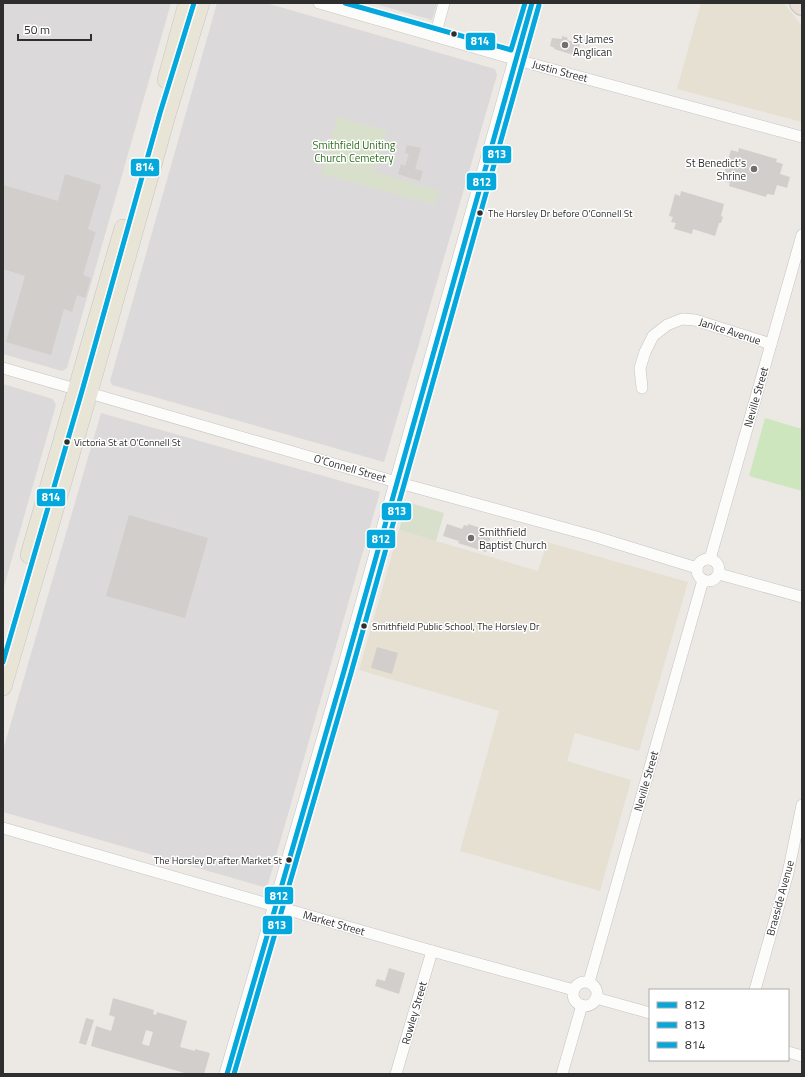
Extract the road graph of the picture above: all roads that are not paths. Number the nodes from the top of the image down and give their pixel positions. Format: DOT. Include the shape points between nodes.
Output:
graph roads {
  1 [pos="187,3"];
  2 [pos="201,3"];
  3 [pos="319,3"];
  4 [pos="444,3"];
  5 [pos="532,3"];
  6 [pos="435,36"];
  7 [pos="516,59"];
  8 [pos="802,138"];
  9 [pos="802,235"];
  10 [pos="771,344"];
  11 [pos="3,368"];
  12 [pos="642,388"];
  13 [pos="82,391"];
  14 [pos="396,482"];
  15 [pos="710,558"];
  16 [pos="697,568"];
  17 [pos="719,574"];
  18 [pos="703,580"];
  19 [pos="802,598"];
  20 [pos="3,647"];
  21 [pos="3,687"];
  22 [pos="802,805"];
  23 [pos="3,828"];
  24 [pos="276,906"];
  25 [pos="432,951"];
  26 [pos="589,982"];
  27 [pos="755,989"];
  28 [pos="574,990"];
  29 [pos="596,998"];
  30 [pos="582,1005"];
  31 [pos="649,1013"];
  32 [pos="789,1052"];
  33 [pos="802,1056"];
  34 [pos="227,1074"];
  35 [pos="396,1074"];
  36 [pos="562,1074"];
  1 -- 13 [label="main road"];
  2 -- 13 [label="main road"];
  3 -- 6 [label="street, Justin Street"];
  4 -- 6 [label="street"];
  5 -- 7 [label="main road"];
  6 -- 7 [label="street, Justin Street"];
  7 -- 8 [label="street, Justin Street"];
  7 -- 14 [label="main road"];
  9 -- 10 [label="street, Neville Street"];
  10 -- 12 [label="street, Janice Avenue" via="695,320 682,319 667,325 653,336 644,352 640,368"];
  10 -- 15 [label="street, Neville Street"];
  11 -- 13 [label="street, O'Connell Street"];
  13 -- 14 [label="street, O'Connell Street"];
  13 -- 20 [label="main road"];
  13 -- 21 [label="main road"];
  14 -- 16 [label="street, O'Connell Street" via="593,536"];
  14 -- 24 [label="main road"];
  15 -- 16 [label="street" via="701,561"];
  15 -- 17 [label="street" via="718,564"];
  16 -- 18 [label="street"];
  17 -- 18 [label="street" via="713,580"];
  17 -- 19 [label="street"];
  18 -- 26 [label="street, Neville Street"];
  22 -- 27 [label="street, Braeside Avenue" via="788,873"];
  23 -- 24 [label="street, Market Street"];
  24 -- 25 [label="street, Market Street"];
  24 -- 34 [label="main road"];
  25 -- 28 [label="street, Market Street"];
  25 -- 35 [label="street, Rowley Street"];
  26 -- 28 [label="street" via="580,983"];
  26 -- 29 [label="street" via="596,988"];
  28 -- 30 [label="street" via="575,1000"];
  29 -- 30 [label="street" via="590,1005"];
  29 -- 31 [label="street"];
  30 -- 36 [label="street"];
  32 -- 33 [label="street"];
}
